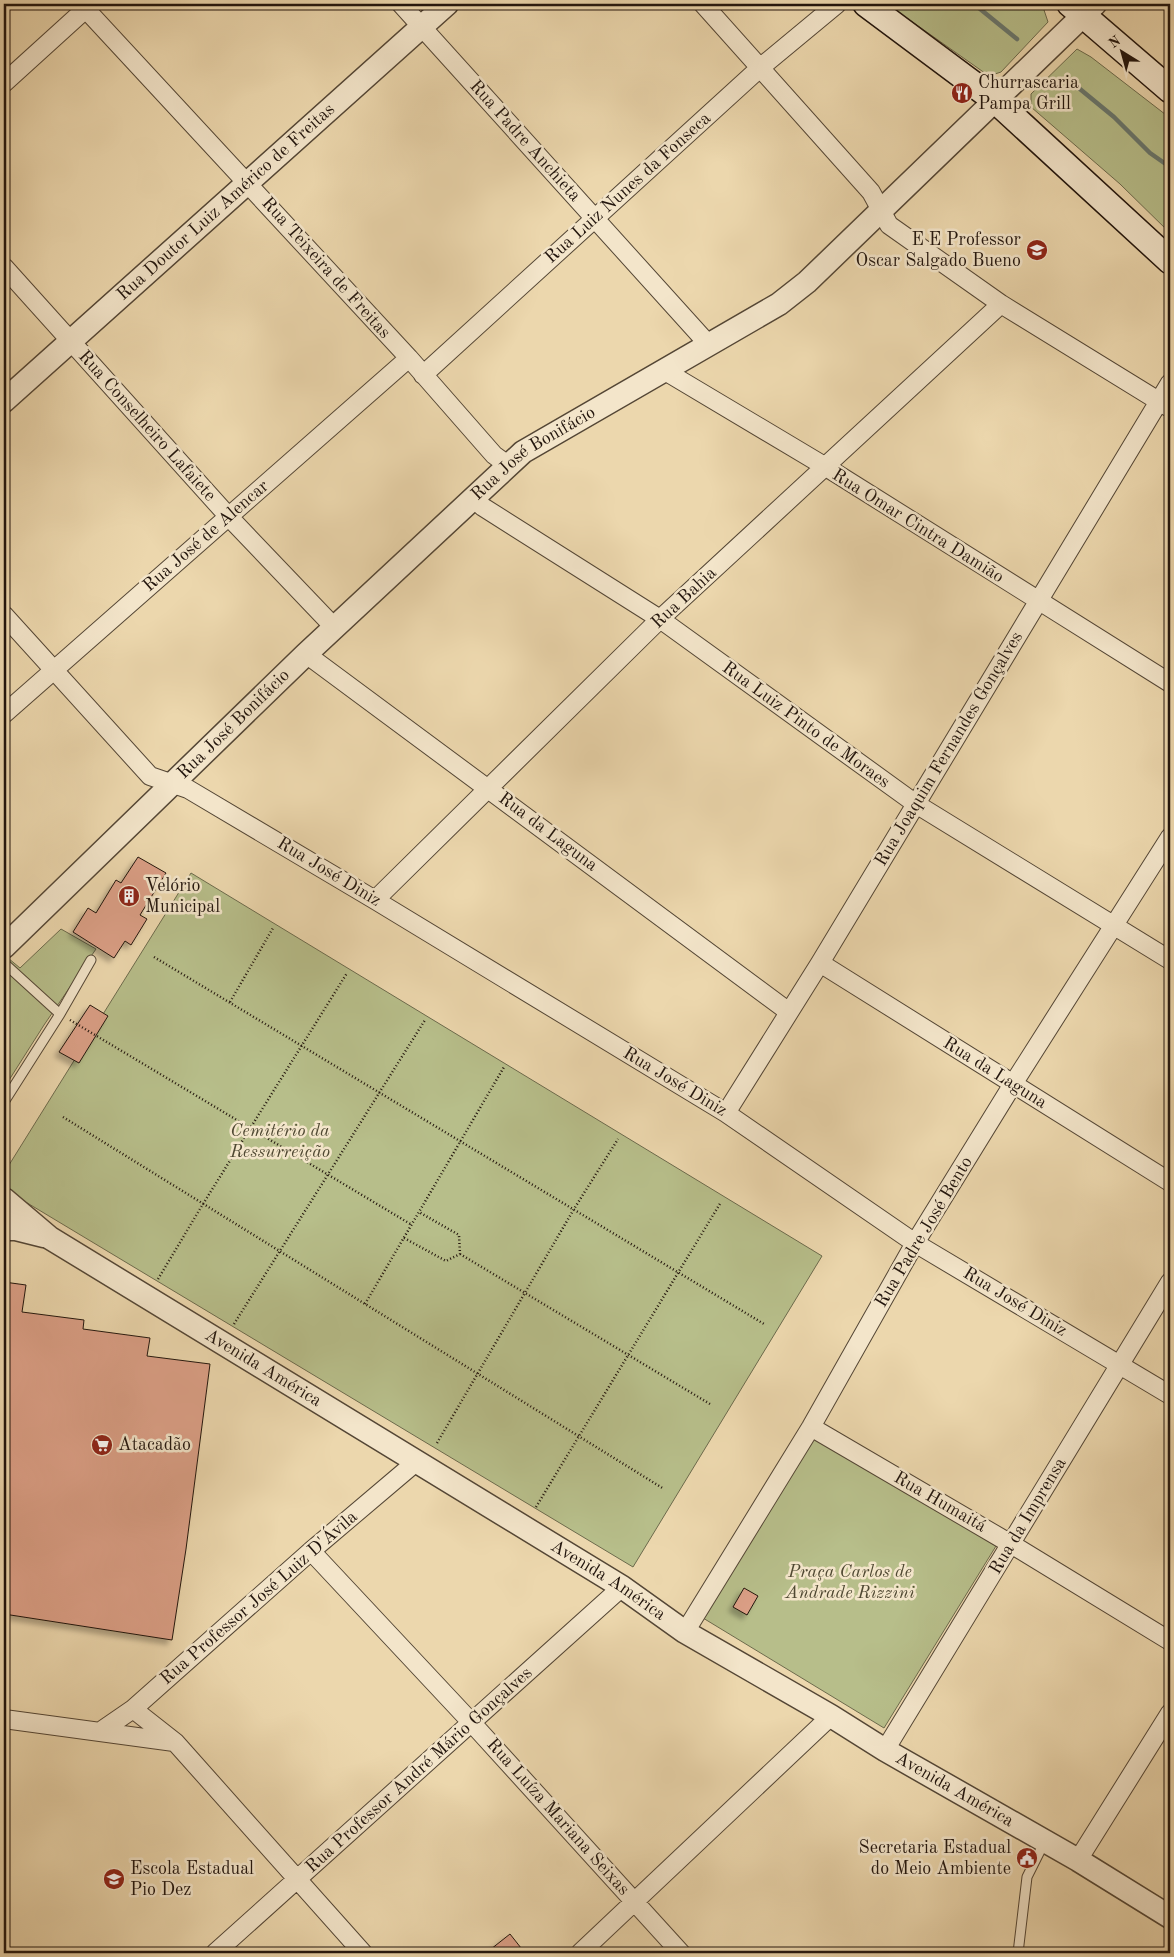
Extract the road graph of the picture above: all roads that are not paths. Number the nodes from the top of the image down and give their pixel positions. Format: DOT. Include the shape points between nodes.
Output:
graph roads {
  1 [pos="401,4"];
  2 [pos="447,4"];
  3 [pos="703,4"];
  4 [pos="837,4"];
  5 [pos="866,4"];
  6 [pos="86,5"];
  7 [pos="1083,8"];
  8 [pos="422,27"];
  9 [pos="761,67"];
  10 [pos="4,83"];
  11 [pos="1170,90"];
  12 [pos="996,101"];
  13 [pos="249,184"];
  14 [pos="880,211"];
  15 [pos="594,218"];
  16 [pos="1170,262"];
  17 [pos="4,266"];
  18 [pos="1001,304"];
  19 [pos="71,342"];
  20 [pos="709,346"];
  21 [pos="408,358"];
  22 [pos="665,371"];
  23 [pos="423,375"];
  24 [pos="1170,383"];
  25 [pos="4,401"];
  26 [pos="1164,405"];
  27 [pos="509,466"];
  28 [pos="826,468"];
  29 [pos="473,498"];
  30 [pos="229,517"];
  31 [pos="1038,602"];
  32 [pos="4,615"];
  33 [pos="660,619"];
  34 [pos="334,628"];
  35 [pos="306,654"];
  36 [pos="54,670"];
  37 [pos="1170,683"];
  38 [pos="4,714"];
  39 [pos="172,783"];
  40 [pos="489,788"];
  41 [pos="916,804"];
  42 [pos="1170,837"];
  43 [pos="375,900"];
  44 [pos="1113,925"];
  45 [pos="4,947"];
  46 [pos="92,960"];
  47 [pos="1170,960"];
  48 [pos="4,963"];
  49 [pos="820,963"];
  50 [pos="789,1012"];
  51 [pos="60,1014"];
  52 [pos="1013,1084"];
  53 [pos="4,1102"];
  54 [pos="726,1113"];
  55 [pos="1170,1182"];
  56 [pos="4,1199"];
  57 [pos="4,1229"];
  58 [pos="50,1238"];
  59 [pos="915,1243"];
  60 [pos="1170,1282"];
  61 [pos="1120,1363"];
  62 [pos="1170,1395"];
  63 [pos="811,1427"];
  64 [pos="416,1462"];
  65 [pos="1012,1544"];
  66 [pos="311,1551"];
  67 [pos="622,1587"];
  68 [pos="686,1632"];
  69 [pos="1170,1641"];
  70 [pos="132,1709"];
  71 [pos="1170,1713"];
  72 [pos="831,1716"];
  73 [pos="4,1719"];
  74 [pos="472,1722"];
  75 [pos="101,1731"];
  76 [pos="175,1742"];
  77 [pos="885,1750"];
  78 [pos="1045,1841"];
  79 [pos="1078,1860"];
  80 [pos="296,1880"];
  81 [pos="636,1902"];
  82 [pos="1170,1917"];
  83 [pos="215,1953"];
  84 [pos="363,1953"];
  85 [pos="580,1953"];
  86 [pos="681,1953"];
  87 [pos="1018,1953"];
  1 -- 8 [label="street, Rua Padre Anchieta"];
  2 -- 8 [label="street, Rua Doutor Luiz Américo de Freitas"];
  3 -- 9 [label="street"];
  4 -- 9 [label="street, Rua Luiz Nunes da Fonseca"];
  5 -- 12 [label="main road"];
  6 -- 10 [label="street"];
  6 -- 13 [label="street, Rua Teixeira de Freitas"];
  7 -- 11 [label="main road"];
  7 -- 12 [label="street, Rua José Bonifácio"];
  8 -- 13 [label="street, Rua Doutor Luiz Américo de Freitas"];
  8 -- 15 [label="street, Rua Padre Anchieta"];
  9 -- 14 [label="street" via="870,192"];
  9 -- 15 [label="street, Rua Luiz Nunes da Fonseca"];
  12 -- 14 [label="street, Rua José Bonifácio"];
  12 -- 16 [label="main road"];
  13 -- 19 [label="street, Rua Doutor Luiz Américo de Freitas"];
  13 -- 21 [label="street, Rua Teixeira de Freitas"];
  14 -- 18 [label="street" via="889,225"];
  14 -- 20 [label="street, Rua José Bonifácio" via="786,299"];
  15 -- 20 [label="street, Rua Padre Anchieta"];
  15 -- 23 [label="street, Rua Luiz Nunes da Fonseca"];
  17 -- 19 [label="street, Rua Conselheiro Lafaiete"];
  18 -- 26 [label="street"];
  18 -- 28 [label="street, Rua Bahia"];
  19 -- 25 [label="street, Rua Doutor Luiz Américo de Freitas"];
  19 -- 30 [label="street, Rua Conselheiro Lafaiete"];
  20 -- 22 [label="street, Rua José Bonifácio"];
  21 -- 23 [label="street, Rua Teixeira de Freitas"];
  21 -- 30 [label="street, Rua José de Alencar"];
  22 -- 27 [label="street, Rua José Bonifácio" via="523,452"];
  22 -- 28 [label="street, Rua Omar Cintra Damião"];
  23 -- 27 [label="street, Rua Teixeira de Freitas" via="494,455"];
  24 -- 26 [label="street, Rua Joaquim Fernandes Gonçalves"];
  26 -- 31 [label="street, Rua Joaquim Fernandes Gonçalves"];
  27 -- 29 [label="street, Rua José Bonifácio"];
  28 -- 31 [label="street, Rua Omar Cintra Damião"];
  28 -- 33 [label="street, Rua Bahia"];
  29 -- 33 [label="street, Rua Luiz Pinto de Moraes"];
  29 -- 34 [label="street, Rua José Bonifácio"];
  30 -- 34 [label="street, Rua Conselheiro Lafaiete"];
  30 -- 36 [label="street, Rua José de Alencar"];
  31 -- 37 [label="street, Rua Omar Cintra Damião"];
  31 -- 41 [label="street, Rua Joaquim Fernandes Gonçalves"];
  32 -- 36 [label="street, Rua José Diniz"];
  33 -- 40 [label="street, Rua Bahia"];
  33 -- 41 [label="street, Rua Luiz Pinto de Moraes"];
  34 -- 35 [label="street, Rua José Bonifácio"];
  35 -- 39 [label="street, Rua José Bonifácio"];
  35 -- 40 [label="street, Rua da Laguna"];
  36 -- 38 [label="street, Rua José de Alencar"];
  36 -- 39 [label="street, Rua José Diniz" via="150,776"];
  39 -- 43 [label="street, Rua José Diniz" via="188,789"];
  39 -- 45 [label="street, Rua José Bonifácio"];
  40 -- 43 [label="street, Rua Bahia"];
  40 -- 50 [label="street, Rua da Laguna"];
  41 -- 44 [label="street, Rua Luiz Pinto de Moraes"];
  41 -- 49 [label="street, Rua Joaquim Fernandes Gonçalves"];
  42 -- 44 [label="street, Rua Padre José Bento"];
  43 -- 54 [label="street, Rua José Diniz"];
  44 -- 47 [label="street, Rua Luiz Pinto de Moraes"];
  44 -- 52 [label="street, Rua Padre José Bento"];
  46 -- 51 [label="lane"];
  48 -- 51 [label="lane"];
  49 -- 50 [label="street, Rua Joaquim Fernandes Gonçalves"];
  49 -- 52 [label="street, Rua da Laguna"];
  50 -- 54 [label="street, Rua Joaquim Fernandes Gonçalves"];
  51 -- 53 [label="lane"];
  52 -- 55 [label="street, Rua da Laguna"];
  52 -- 59 [label="street, Rua Padre José Bento"];
  54 -- 59 [label="street, Rua José Diniz"];
  56 -- 58 [label="street, Avenida América"];
  57 -- 58 [label="street, Avenida América"];
  58 -- 64 [label="street, Avenida América"];
  59 -- 61 [label="street, Rua José Diniz"];
  59 -- 63 [label="street, Rua Padre José Bento"];
  60 -- 61 [label="street, Rua da Imprensa"];
  61 -- 62 [label="street, Rua José Diniz"];
  61 -- 65 [label="street, Rua da Imprensa"];
  63 -- 65 [label="street, Rua Humaitá"];
  63 -- 68 [label="street, Rua Padre José Bento"];
  64 -- 66 [label="street, Rua Professor José Luiz D'Ávila"];
  64 -- 67 [label="street, Avenida América"];
  65 -- 69 [label="street, Rua Humaitá"];
  65 -- 77 [label="street, Rua da Imprensa"];
  66 -- 70 [label="street, Rua Professor José Luiz D'Ávila"];
  66 -- 74 [label="street, Rua Luíza Mariana Seixas"];
  67 -- 68 [label="street, Avenida América"];
  67 -- 74 [label="street, Rua Professor André Mário Gonçalves"];
  68 -- 72 [label="street, Avenida América"];
  70 -- 75 [label="street, Rua Professor José Luiz D'Ávila"];
  70 -- 76 [label="street"];
  71 -- 79 [label="street"];
  72 -- 77 [label="street, Avenida América"];
  72 -- 81 [label="street"];
  73 -- 75 [label="street"];
  74 -- 80 [label="street, Rua Professor André Mário Gonçalves"];
  74 -- 81 [label="street, Rua Luíza Mariana Seixas"];
  75 -- 76 [label="street"];
  76 -- 80 [label="street"];
  77 -- 78 [label="street, Avenida América"];
  78 -- 79 [label="street, Avenida América"];
  78 -- 87 [label="lane" via="1027,1877"];
  79 -- 82 [label="street, Avenida América"];
  80 -- 83 [label="street, Rua Professor André Mário Gonçalves"];
  80 -- 84 [label="street"];
  81 -- 85 [label="street"];
  81 -- 86 [label="street, Rua Luíza Mariana Seixas"];
}
